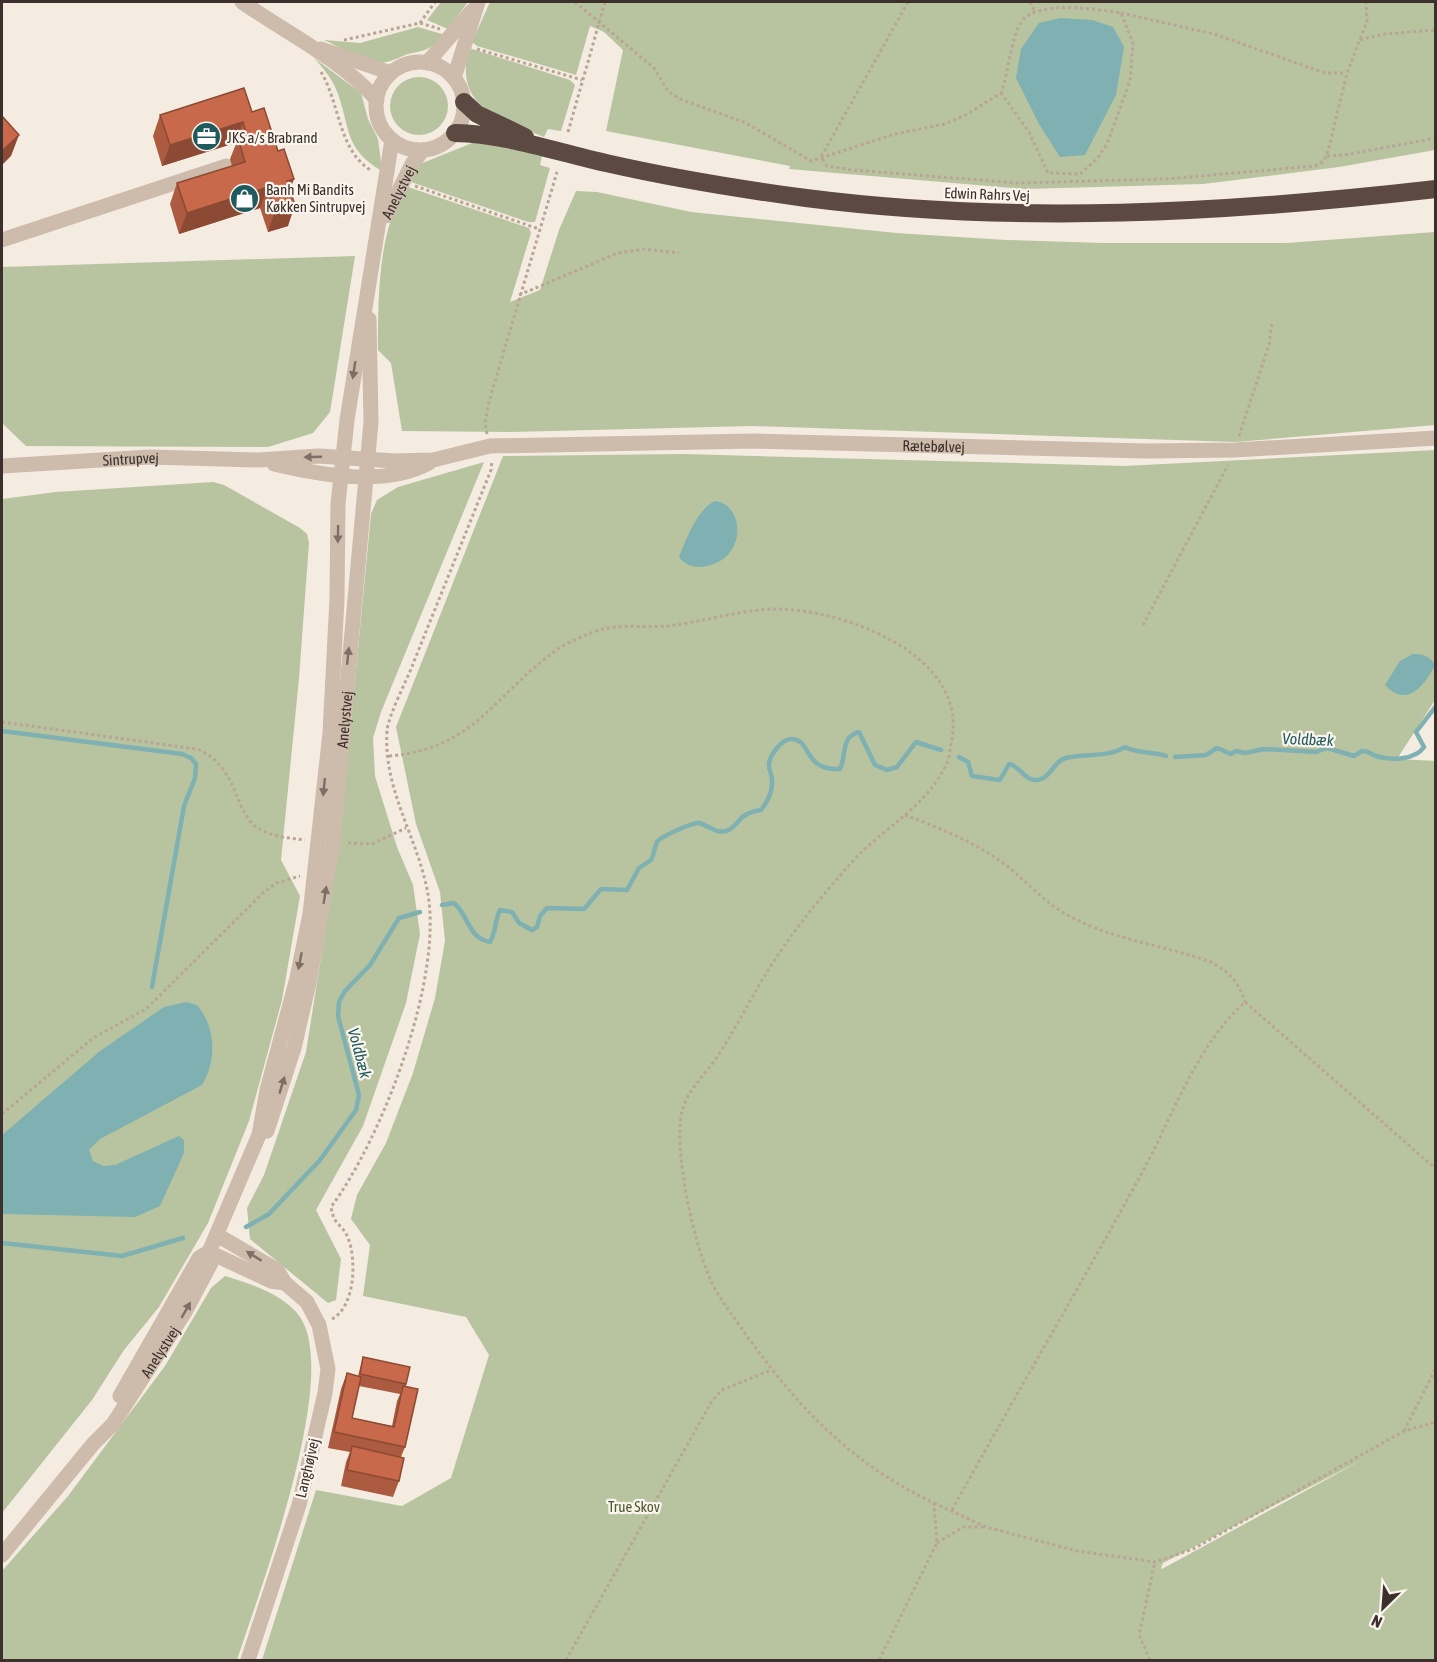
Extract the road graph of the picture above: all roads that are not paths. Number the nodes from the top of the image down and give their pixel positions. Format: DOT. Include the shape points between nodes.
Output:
graph roads {
  1 [pos="242,2"];
  2 [pos="477,4"];
  3 [pos="309,45"];
  4 [pos="427,63"];
  5 [pos="391,73"];
  6 [pos="454,78"];
  7 [pos="377,100"];
  8 [pos="464,102"];
  9 [pos="455,134"];
  10 [pos="392,140"];
  11 [pos="542,146"];
  12 [pos="423,150"];
  13 [pos="226,166"];
  14 [pos="394,179"];
  15 [pos="1436,189"];
  16 [pos="2,240"];
  17 [pos="368,291"];
  18 [pos="1436,438"];
  19 [pos="343,458"];
  20 [pos="367,459"];
  21 [pos="259,460"];
  22 [pos="433,460"];
  23 [pos="2,466"];
  24 [pos="341,475"];
  25 [pos="366,475"];
  26 [pos="326,842"];
  27 [pos="259,1136"];
  28 [pos="217,1235"];
  29 [pos="209,1252"];
  30 [pos="285,1283"];
  31 [pos="2,1555"];
  32 [pos="248,1660"];
  1 -- 3 [label="street"];
  2 -- 4 [label="street"];
  2 -- 6 [label="street"];
  3 -- 5 [label="street"];
  3 -- 7 [label="street"];
  4 -- 5 [label="street" via="412,63"];
  4 -- 6 [label="street"];
  5 -- 7 [label="street"];
  6 -- 8 [label="street"];
  7 -- 10 [label="street" via="379,122"];
  8 -- 9 [label="street" via="461,124"];
  8 -- 11 [label="highway" via="477,114"];
  9 -- 11 [label="highway"];
  9 -- 12 [label="street" via="441,145"];
  10 -- 12 [label="street" via="406,148"];
  10 -- 14 [label="street, Anelystvej"];
  11 -- 15 [label="highway, Edwin Rahrs Vej" via="736,189 957,211 1195,212"];
  12 -- 14 [label="street, Anelystvej"];
  13 -- 16 [label="street"];
  14 -- 17 [label="street, Anelystvej" via="377,235"];
  17 -- 19 [label="street, Anelystvej, one-way"];
  17 -- 20 [label="street, Anelystvej" via="371,410"];
  18 -- 22 [label="street, Rætebølvej" via="1146,451 753,441 490,446"];
  19 -- 20 [label="street, Sintrupvej"];
  19 -- 21 [label="street, Sintrupvej, one-way"];
  19 -- 24 [label="street, Anelystvej"];
  20 -- 22 [label="street, Rætebølvej"];
  20 -- 25 [label="street, Anelystvej"];
  21 -- 23 [label="street, Sintrupvej" via="150,457"];
  21 -- 24 [label="street, Sintrupvej" via="317,475"];
  22 -- 25 [label="street, Rætebølvej" via="394,476"];
  24 -- 25 [label="street, Sintrupvej"];
  24 -- 26 [label="street, Anelystvej, one-way"];
  26 -- 25 [label="street, Anelystvej, one-way"];
  26 -- 27 [label="street, Anelystvej, one-way" via="315,873 297,978"];
  27 -- 26 [label="street, Anelystvej, one-way" via="269,1130 294,1048 313,960"];
  27 -- 28 [label="street, Anelystvej"];
  28 -- 29 [label="street, Anelystvej"];
  30 -- 28 [label="street, Langhøjvej, one-way" via="277,1270"];
  29 -- 30 [label="street, Langhøjvej" via="271,1281"];
  29 -- 31 [label="street, Anelystvej" via="211,1263 185,1312 113,1424"];
  30 -- 32 [label="street, Langhøjvej" via="307,1302 319,1325 328,1369 326,1393 299,1505"];
}
